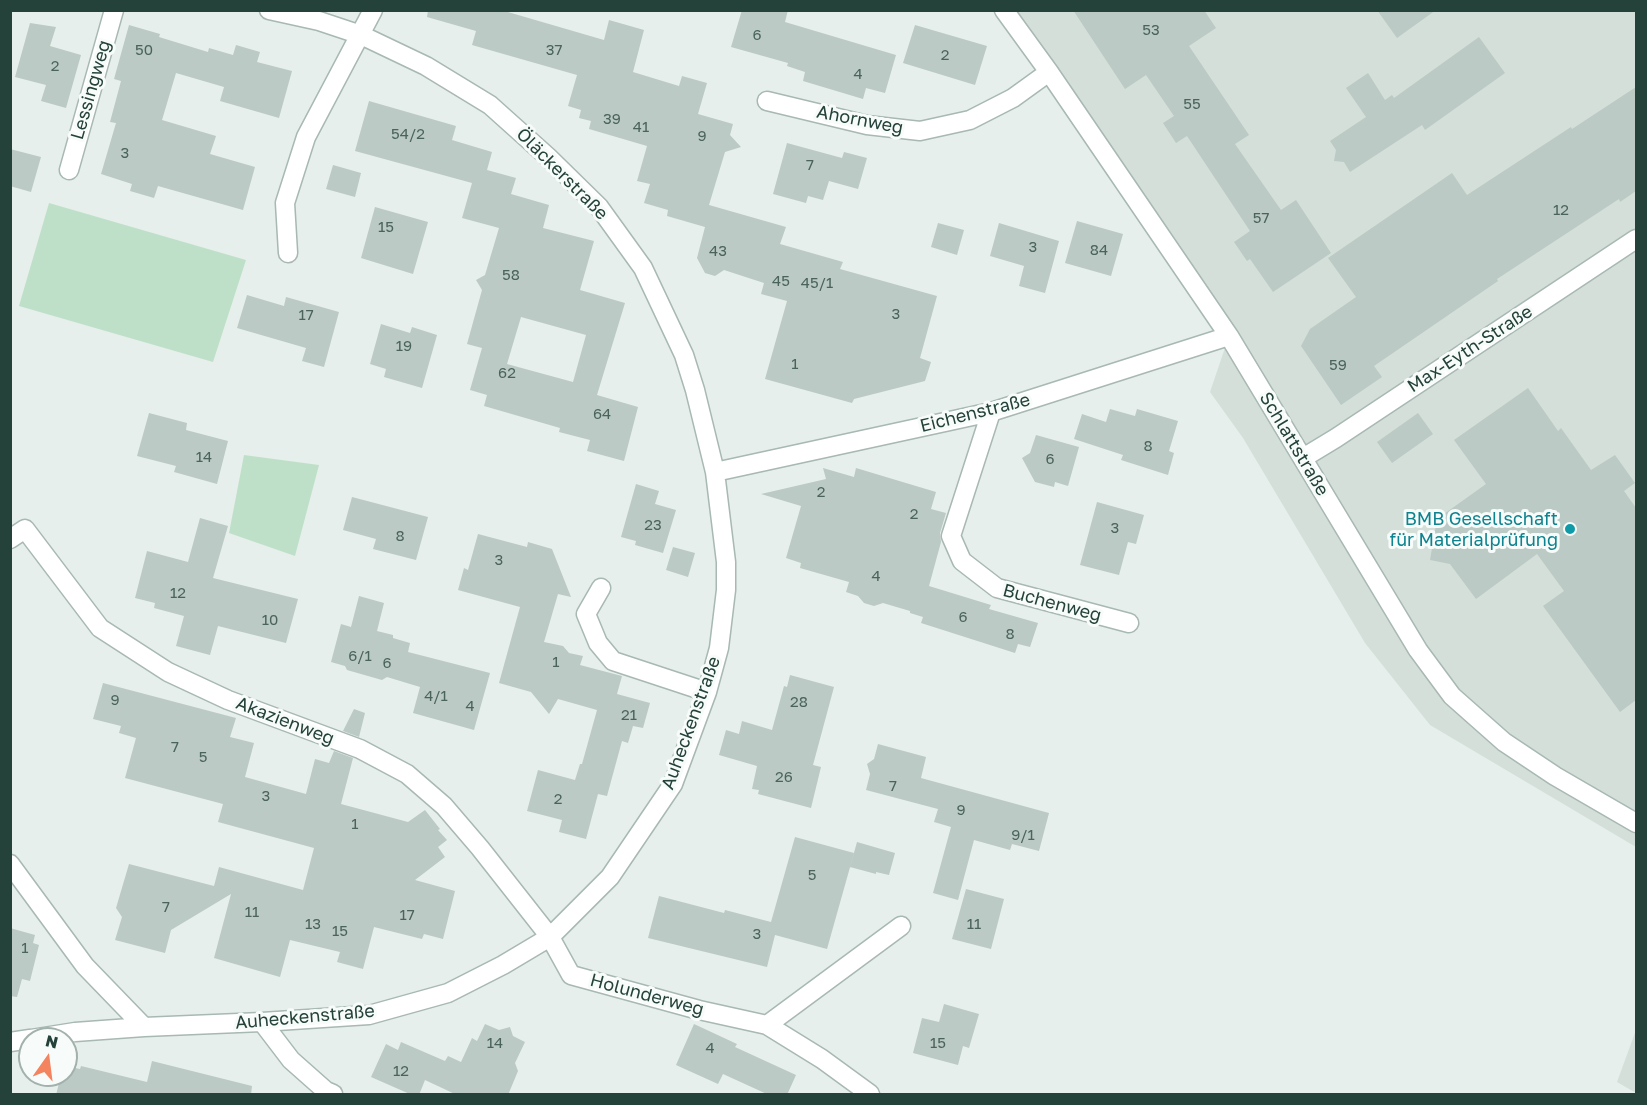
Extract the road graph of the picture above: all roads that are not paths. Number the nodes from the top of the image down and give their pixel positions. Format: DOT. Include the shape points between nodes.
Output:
graph roads {
  1 [pos="114,10"];
  2 [pos="269,10"];
  3 [pos="373,10"];
  4 [pos="1004,10"];
  5 [pos="361,35"];
  6 [pos="1049,72"];
  7 [pos="767,101"];
  8 [pos="69,170"];
  9 [pos="1636,239"];
  10 [pos="288,253"];
  11 [pos="1229,336"];
  12 [pos="991,412"];
  13 [pos="1303,458"];
  14 [pos="716,472"];
  15 [pos="10,539"];
  16 [pos="601,588"];
  17 [pos="1129,623"];
  18 [pos="707,692"];
  19 [pos="1636,823"];
  20 [pos="10,864"];
  21 [pos="901,926"];
  22 [pos="550,937"];
  23 [pos="262,1022"];
  24 [pos="767,1025"];
  25 [pos="144,1026"];
  26 [pos="78,1032"];
  27 [pos="333,1095"];
  28 [pos="870,1095"];
  1 -- 8 [label="street, Lessingweg"];
  2 -- 5 [label="street, Öläckerstraße"];
  3 -- 5 [label="street"];
  4 -- 6 [label="street, Schlattstraße"];
  5 -- 10 [label="street" via="306,137 285,203"];
  5 -- 14 [label="street, Öläckerstraße" via="426,66 490,105 598,207 643,268 684,355"];
  6 -- 7 [label="street, Ahornweg" via="1013,98 970,120 920,131 867,125"];
  6 -- 11 [label="street, Schlattstraße"];
  9 -- 13 [label="street, Max-Eyth-Straße"];
  11 -- 12 [label="street, Eichenstraße"];
  11 -- 13 [label="street, Schlattstraße"];
  12 -- 14 [label="street, Eichenstraße"];
  12 -- 17 [label="street, Buchenweg" via="951,536 962,561 997,588"];
  13 -- 19 [label="street, Schlattstraße" via="1418,650 1452,696 1504,742"];
  14 -- 18 [label="street, Auheckenstraße" via="726,590 719,648"];
  15 -- 22 [label="street, Akazienweg" via="26,530 100,628 168,672 228,700 360,749 407,774 444,806"];
  16 -- 18 [label="street" via="586,614 598,643 613,662"];
  18 -- 22 [label="street, Auheckenstraße" via="673,784 610,877"];
  20 -- 25 [label="street" via="85,966"];
  21 -- 24 [label="street"];
  22 -- 23 [label="street, Auheckenstraße" via="448,993 369,1015"];
  22 -- 24 [label="street, Holunderweg" via="571,975"];
  23 -- 25 [label="street, Auheckenstraße"];
  23 -- 27 [label="street" via="291,1060"];
  24 -- 28 [label="street, Holunderweg"];
  25 -- 26 [label="street, Auheckenstraße"];
}
